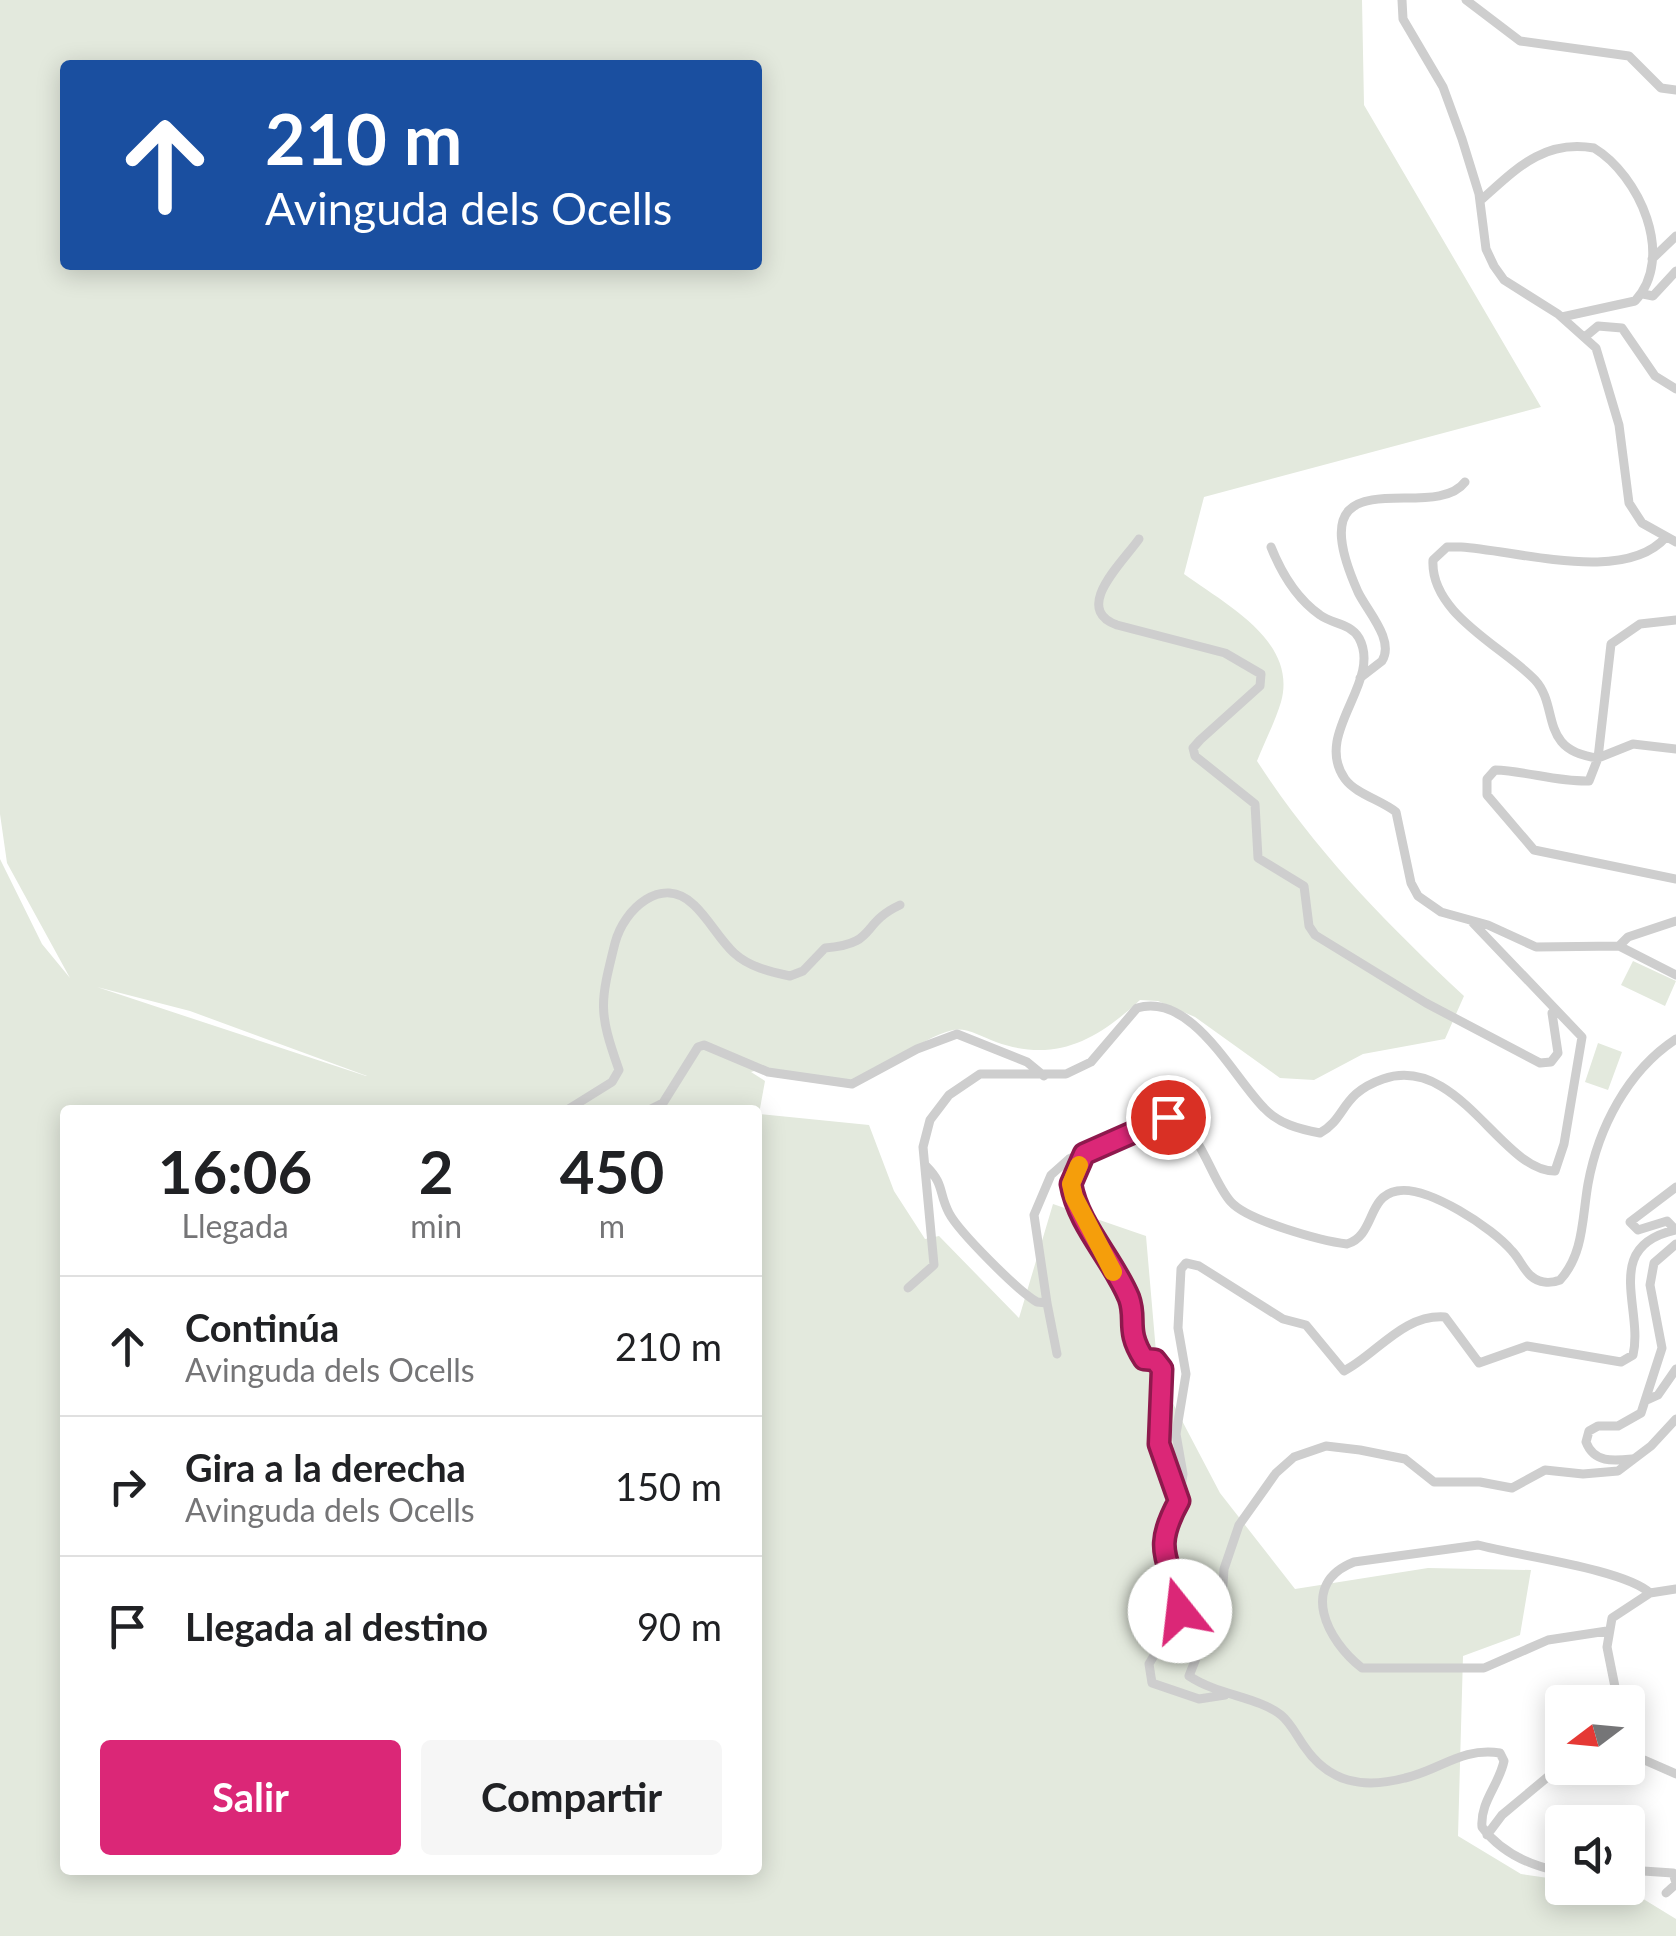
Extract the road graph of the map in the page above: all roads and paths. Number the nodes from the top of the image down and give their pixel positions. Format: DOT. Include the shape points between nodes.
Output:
graph roads {
  1 [pos="1402,0"];
  2 [pos="1466,0"];
  3 [pos="1676,90"];
  4 [pos="1480,202"];
  5 [pos="1676,236"];
  6 [pos="1652,259"];
  7 [pos="1676,270"];
  8 [pos="1642,294"];
  9 [pos="1562,317"];
  10 [pos="1586,336"];
  11 [pos="1676,389"];
  12 [pos="1466,482"];
  13 [pos="1666,537"];
  14 [pos="1138,539"];
  15 [pos="1676,542"];
  16 [pos="1271,547"];
  17 [pos="1676,620"];
  18 [pos="1360,678"];
  19 [pos="1676,748"];
  20 [pos="1598,758"];
  21 [pos="1676,879"];
  22 [pos="900,905"];
  23 [pos="1676,920"];
  24 [pos="1473,923"];
  25 [pos="1619,946"];
  26 [pos="1676,975"];
  27 [pos="1547,1001"];
  28 [pos="1676,1040"];
  29 [pos="1044,1076"];
  30 [pos="575,1105"];
  31 [pos="659,1105"];
  32 [pos="1084,1154"];
  33 [pos="926,1166"];
  34 [pos="1676,1188"];
  35 [pos="1676,1230"];
  36 [pos="1676,1244"];
  37 [pos="908,1288"];
  38 [pos="1047,1304"];
  39 [pos="1056,1354"];
  40 [pos="1676,1369"];
  41 [pos="1647,1400"];
  42 [pos="1676,1418"];
  43 [pos="1635,1459"];
  44 [pos="1179,1501"];
  45 [pos="1676,1589"];
  46 [pos="1650,1593"];
  47 [pos="1607,1631"];
  48 [pos="1614,1685"];
  49 [pos="1225,1695"];
  50 [pos="1645,1760"];
  51 [pos="1676,1774"];
  52 [pos="1545,1779"];
  53 [pos="1488,1835"];
  54 [pos="1545,1868"];
  55 [pos="1645,1870"];
  56 [pos="1676,1884"];
  57 [pos="1666,1893"];
  1 -- 4 [label="street" via="1403,20 1442,87"];
  2 -- 3 [label="street" via="1520,41 1629,56 1661,88"];
  4 -- 6 [label="street" via="1526,159 1594,148 1621,169 1643,204"];
  4 -- 9 [label="street" via="1494,266 1504,280"];
  5 -- 6 [label="street"];
  6 -- 8 [label="street" via="1652,278"];
  7 -- 8 [label="street" via="1654,296"];
  8 -- 9 [label="street" via="1619,306"];
  9 -- 10 [label="street"];
  10 -- 11 [label="street" via="1598,326 1622,328 1654,376"];
  10 -- 13 [label="street" via="1610,383 1635,516"];
  12 -- 18 [label="street" via="1442,497 1376,496 1348,514 1342,553 1386,643 1382,661"];
  13 -- 15 [label="street"];
  13 -- 20 [label="street" via="1653,552 1609,565 1461,547 1447,547 1434,560 1437,584 1457,612 1537,682 1565,745"];
  14 -- 27 [label="street" via="1096,598 1096,611 1117,625 1225,653 1262,674 1260,686 1200,740 1194,756 1255,804 1258,858 1304,886 1316,936 1540,1063 1558,1053"];
  16 -- 18 [label="street" via="1287,580 1314,610 1358,638"];
  17 -- 20 [label="street" via="1640,624 1610,644"];
  18 -- 24 [label="street" via="1341,723 1340,769 1355,788 1396,812 1404,865 1418,896"];
  19 -- 20 [label="street" via="1634,744"];
  20 -- 21 [label="street" via="1590,781 1494,770 1487,796 1534,850"];
  22 -- 30 [label="street" via="880,914 854,946 825,948 790,976 734,954 680,895 647,897 618,935 603,990 602,1025 619,1070 612,1082"];
  23 -- 25 [label="street"];
  24 -- 25 [label="street" via="1536,947"];
  24 -- 27 [label="street"];
  25 -- 26 [label="street"];
  27 -- 29 [label="street" via="1583,1046 1555,1170 1527,1159 1479,1114 1416,1074 1363,1088 1320,1133 1280,1121 1193,1025 1148,1005 1137,1008 1091,1062"];
  28 -- 32 [label="street" via="1618,1100 1605,1125 1574,1257 1560,1280 1549,1284 1533,1278 1498,1237 1411,1190 1380,1198 1365,1233 1348,1244 1264,1219 1233,1205 1175,1119 1152,1121"];
  29 -- 31 [label="street" via="1028,1062 956,1034 852,1084 768,1072 704,1046"];
  29 -- 33 [label="street" via="980,1074 958,1085 930,1120"];
  32 -- 38 [label="street" via="1059,1165 1034,1215"];
  32 -- 44 [label="street" via="1071,1184 1074,1197 1131,1304 1129,1326 1144,1359 1162,1369 1159,1444"];
  33 -- 37 [label="street" via="934,1265"];
  33 -- 38 [label="street" via="940,1180 946,1208 961,1231 1028,1297"];
  34 -- 35 [label="street" via="1630,1222 1638,1230 1666,1221"];
  35 -- 44 [label="street" via="1642,1247 1632,1264 1636,1342 1621,1362 1526,1346 1479,1362 1445,1317 1429,1316 1344,1371 1306,1324 1283,1318 1186,1262 1178,1328 1186,1374 1176,1434 1183,1474"];
  36 -- 41 [label="street" via="1654,1263 1650,1285 1662,1348"];
  38 -- 39 [label="street"];
  40 -- 41 [label="street"];
  41 -- 43 [label="street" via="1641,1413 1618,1426 1589,1431 1586,1442 1606,1460"];
  42 -- 43 [label="street"];
  43 -- 49 [label="street" via="1597,1474 1544,1470 1512,1488 1434,1482 1405,1458 1360,1450 1326,1446 1294,1457 1239,1525 1224,1569 1221,1616 1189,1676"];
  44 -- 49 [label="street" via="1161,1548 1180,1611 1149,1664 1152,1684 1198,1698"];
  45 -- 46 [label="street"];
  46 -- 47 [label="street" via="1612,1618"];
  46 -- 47 [label="street" via="1639,1583 1478,1545 1354,1562 1339,1568 1320,1595 1334,1640 1362,1668 1484,1668 1548,1640"];
  47 -- 48 [label="street"];
  49 -- 53 [label="street" via="1280,1714 1314,1760 1338,1779 1359,1784 1407,1778 1476,1750 1500,1753 1501,1777 1481,1814"];
  50 -- 51 [label="street"];
  52 -- 53 [label="street" via="1502,1814"];
  53 -- 54 [label="street" via="1524,1862"];
  55 -- 56 [label="street" via="1673,1873"];
  56 -- 57 [label="street"];
}
